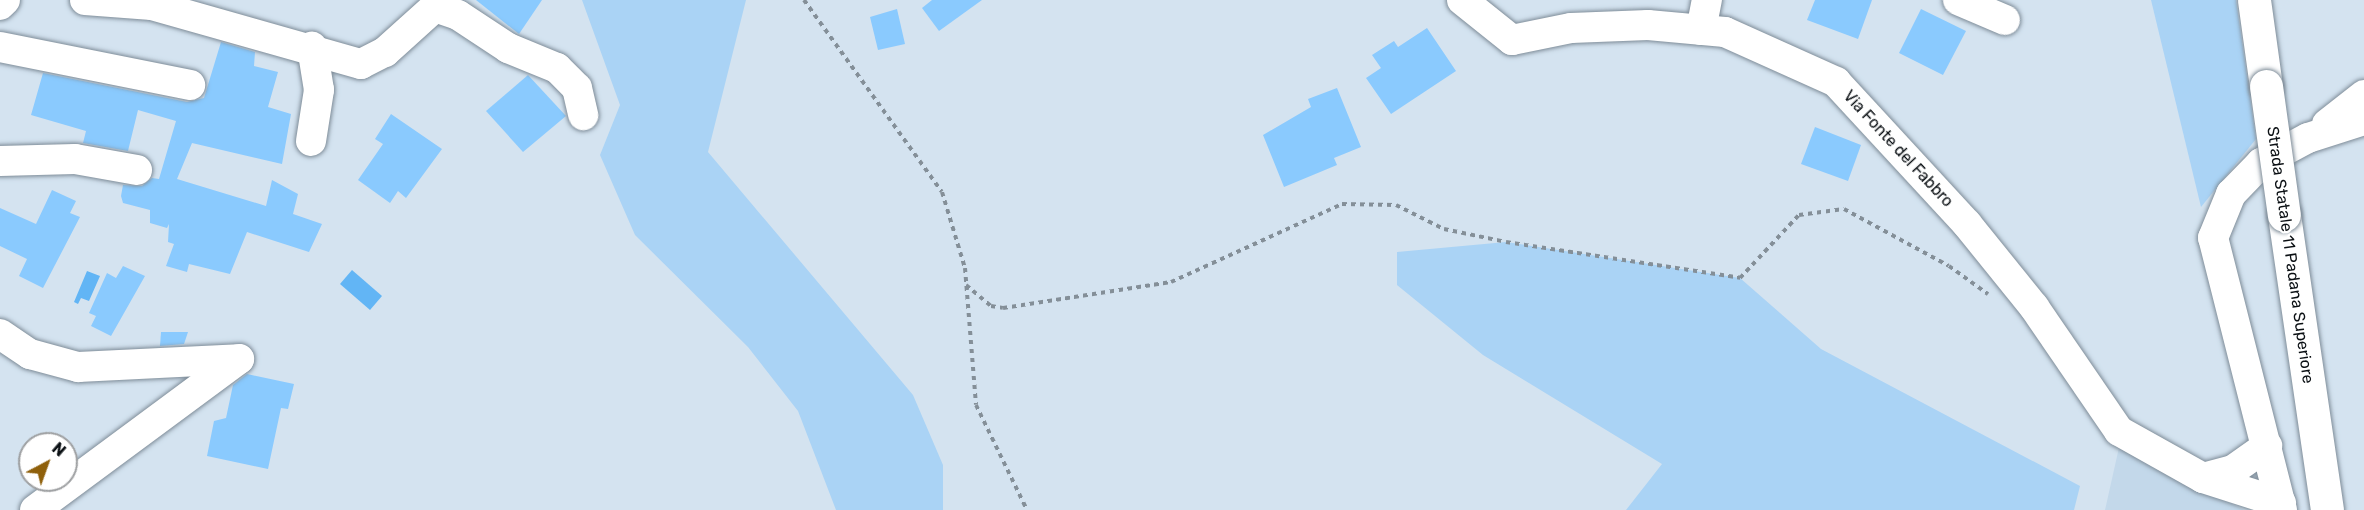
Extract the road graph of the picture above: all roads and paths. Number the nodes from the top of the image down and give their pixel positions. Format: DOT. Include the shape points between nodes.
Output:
graph roads {
  1 [pos="5,0"];
  2 [pos="85,0"];
  3 [pos="804,0"];
  4 [pos="1462,0"];
  5 [pos="1707,0"];
  6 [pos="1958,0"];
  7 [pos="2254,0"];
  8 [pos="0,5"];
  9 [pos="2005,20"];
  10 [pos="1701,30"];
  11 [pos="0,47"];
  12 [pos="312,47"];
  13 [pos="190,85"];
  14 [pos="2364,95"];
  15 [pos="583,115"];
  16 [pos="2364,120"];
  17 [pos="2308,138"];
  18 [pos="311,141"];
  19 [pos="0,161"];
  20 [pos="137,170"];
  21 [pos="966,285"];
  22 [pos="1996,300"];
  23 [pos="0,334"];
  24 [pos="2267,446"];
  25 [pos="2203,478"];
  26 [pos="2281,507"];
  27 [pos="35,510"];
  28 [pos="1027,510"];
  29 [pos="2328,510"];
  1 -- 8 [label="street"];
  2 -- 12 [label="street" via="152,5"];
  3 -- 21 [label="path" via="942,192"];
  4 -- 10 [label="street, Via Fonte del Fabbro" via="1512,40 1571,28"];
  5 -- 10 [label="street"];
  6 -- 9 [label="street"];
  7 -- 29 [label="highway, Strada Statale 11 Padana Superiore, bridge"];
  10 -- 25 [label="street, Via Fonte del Fabbro" via="1725,32 1836,82 1904,150 1974,233 2034,307 2119,431"];
  11 -- 13 [label="street"];
  12 -- 15 [label="street" via="361,64 385,52 435,7 557,68 577,88"];
  12 -- 18 [label="street" via="320,90"];
  14 -- 17 [label="street"];
  16 -- 17 [label="street"];
  17 -- 24 [label="street" via="2247,176 2231,194 2213,238"];
  19 -- 20 [label="street" via="75,159"];
  21 -- 22 [label="path" via="991,306 1003,308 1171,282 1342,204 1396,205 1444,229 1740,278 1799,215 1844,209 1949,266"];
  21 -- 28 [label="path" via="976,405"];
  23 -- 27 [label="street" via="30,354 78,367 239,359"];
  24 -- 25 [label="street" via="2233,470"];
  24 -- 26 [label="street"];
  25 -- 26 [label="street, Via Fonte del Fabbro"];
}
